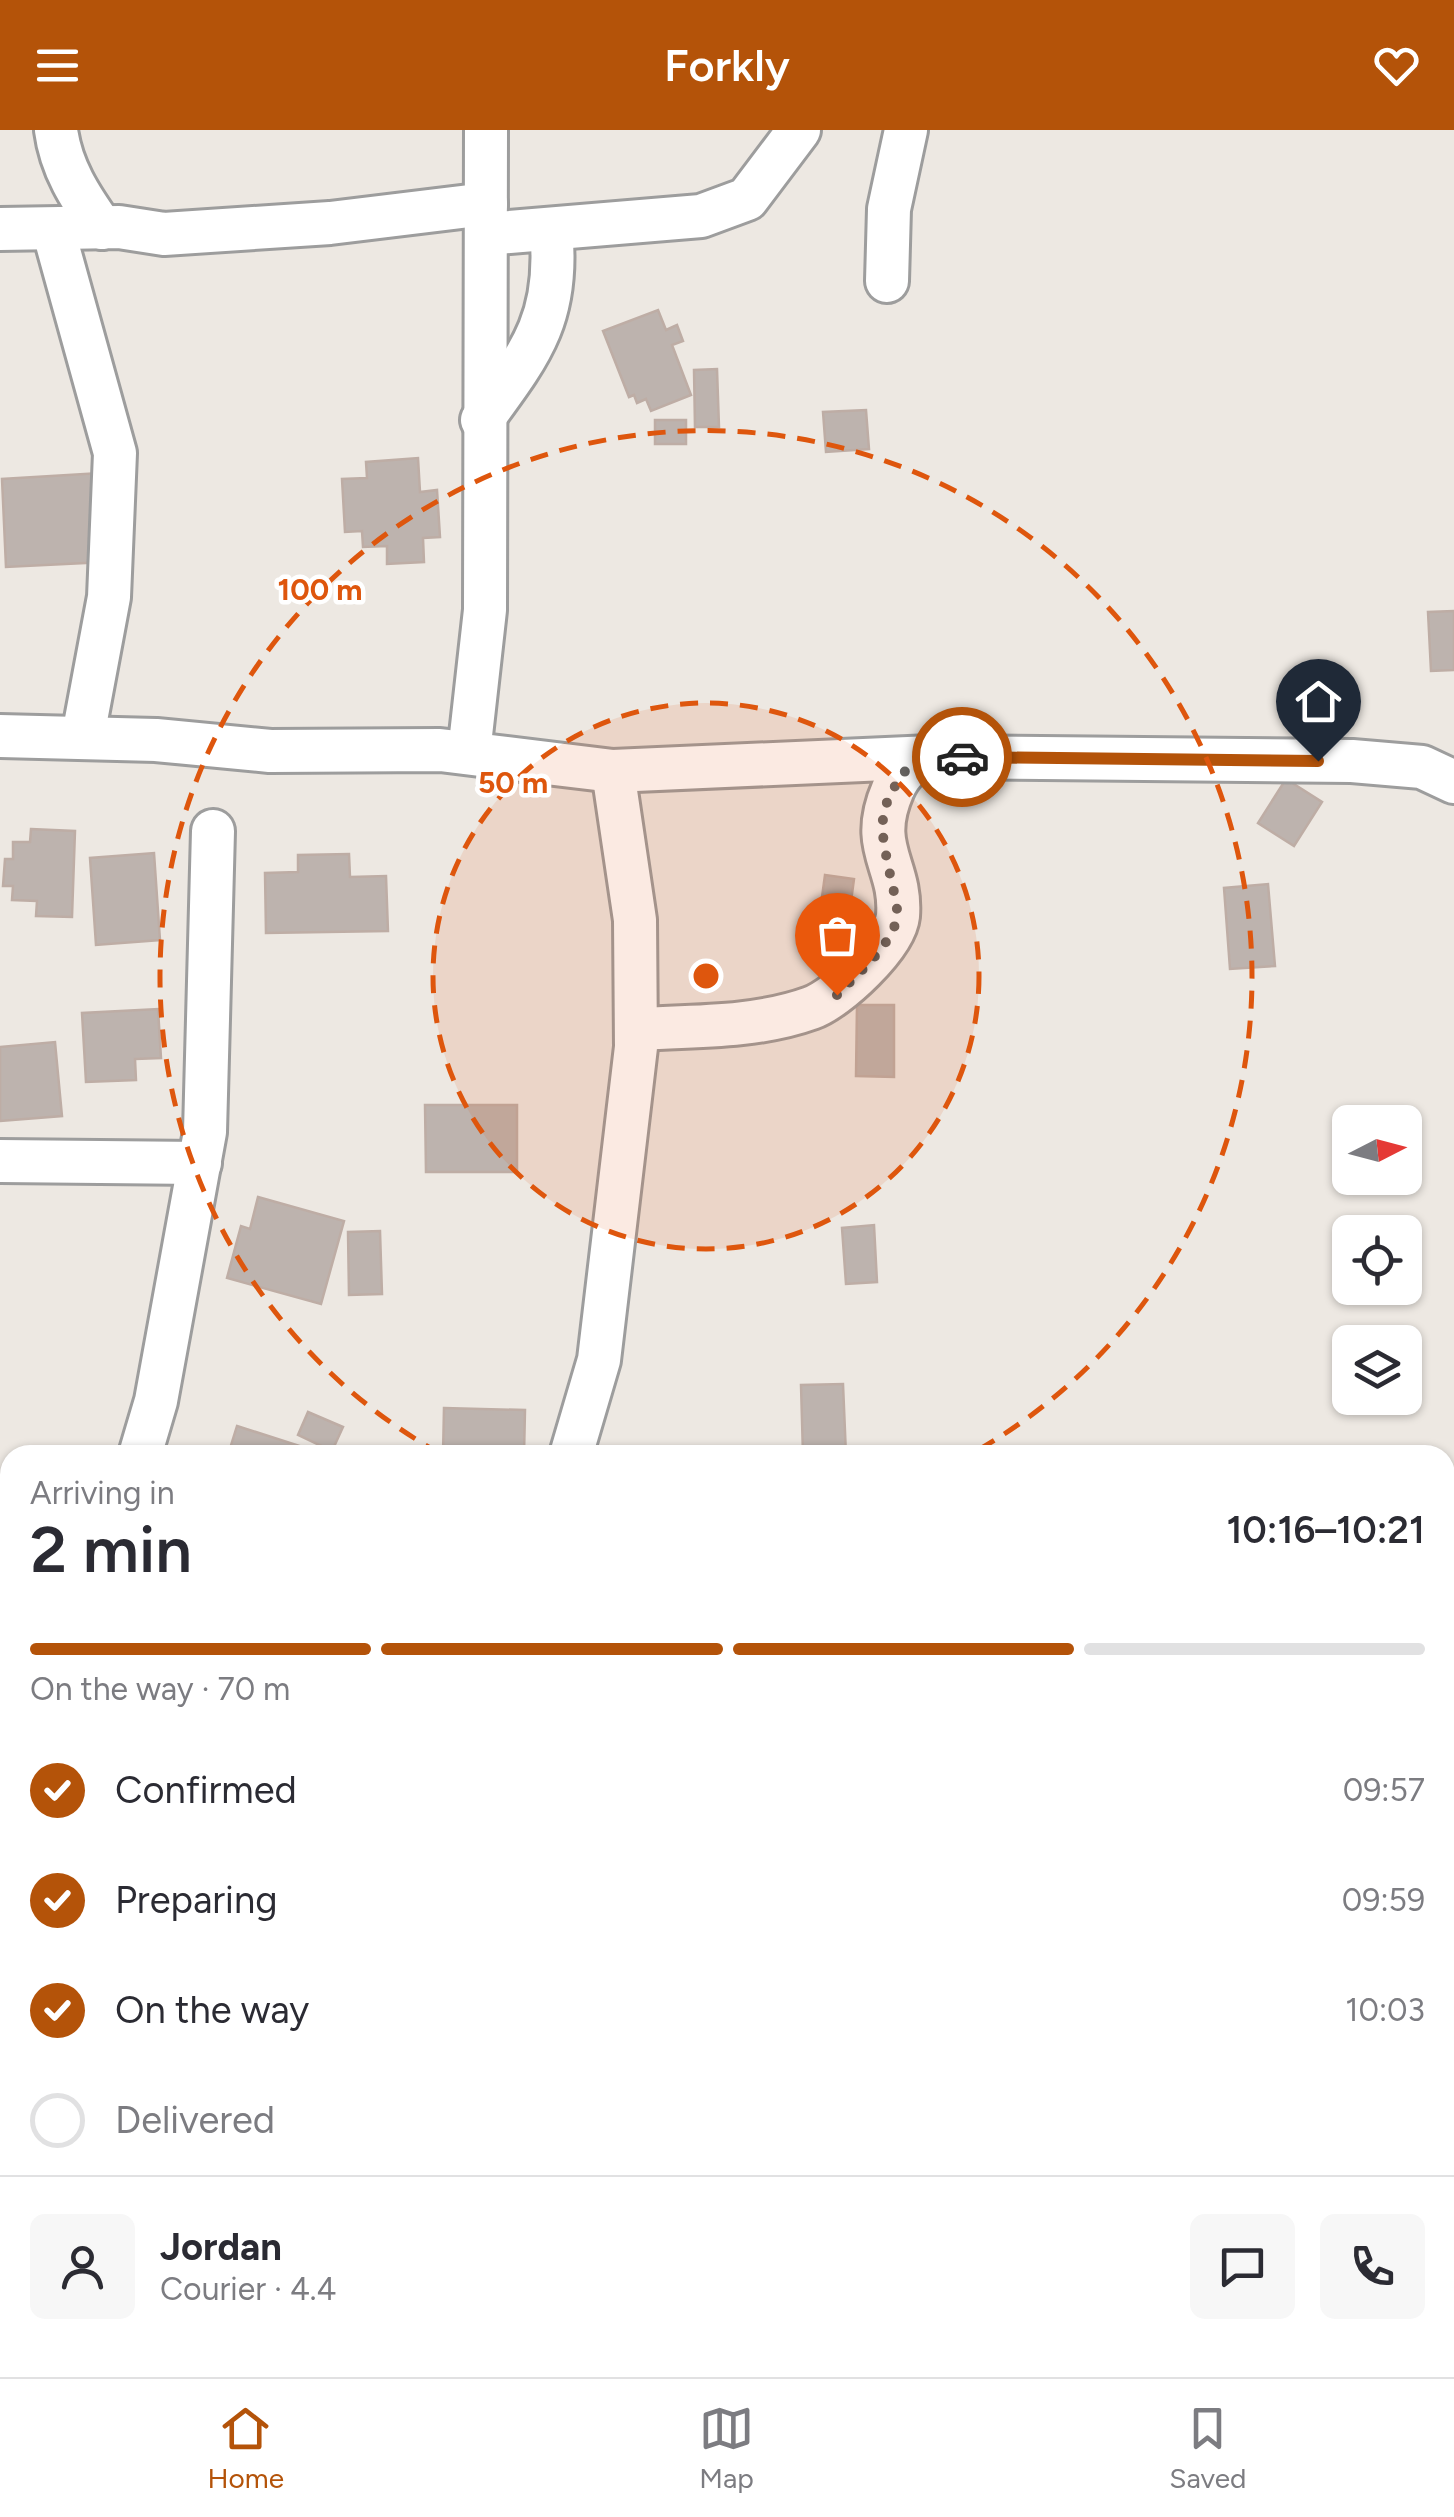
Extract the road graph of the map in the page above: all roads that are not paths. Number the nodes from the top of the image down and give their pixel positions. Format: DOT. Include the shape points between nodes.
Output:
graph roads {
  1 [pos="486,130"];
  2 [pos="799,130"];
  3 [pos="906,130"];
  4 [pos="58,140"];
  5 [pos="486,219"];
  6 [pos="102,228"];
  7 [pos="26,229"];
  8 [pos="551,229"];
  9 [pos="887,280"];
  10 [pos="482,420"];
  11 [pos="0,736"];
  12 [pos="83,736"];
  13 [pos="469,753"];
  14 [pos="931,756"];
  15 [pos="613,771"];
  16 [pos="1454,782"];
  17 [pos="213,831"];
  18 [pos="636,1028"];
  19 [pos="0,1160"];
  20 [pos="200,1163"];
  21 [pos="143,1445"];
  22 [pos="574,1445"];
  1 -- 5 [label="street"];
  2 -- 8 [label="street" via="747,199 701,216"];
  3 -- 9 [label="street" via="890,209"];
  4 -- 6 [label="street" via="76,192"];
  4 -- 7 [label="street"];
  5 -- 6 [label="street" via="198,232"];
  5 -- 8 [label="street"];
  5 -- 10 [label="street"];
  6 -- 7 [label="street"];
  7 -- 12 [label="street" via="114,453 108,597"];
  8 -- 10 [label="street" via="550,303 532,352"];
  10 -- 13 [label="street" via="484,610"];
  11 -- 12 [label="street"];
  12 -- 13 [label="street" via="270,752"];
  13 -- 15 [label="street"];
  14 -- 15 [label="street"];
  14 -- 16 [label="street" via="1352,762 1422,767"];
  14 -- 18 [label="street" via="913,761 882,813 880,838 898,917 892,933 837,995 766,1019"];
  15 -- 18 [label="street" via="635,920"];
  17 -- 20 [label="street"];
  18 -- 22 [label="street" via="599,1360"];
  19 -- 20 [label="street"];
  20 -- 21 [label="street"];
}
